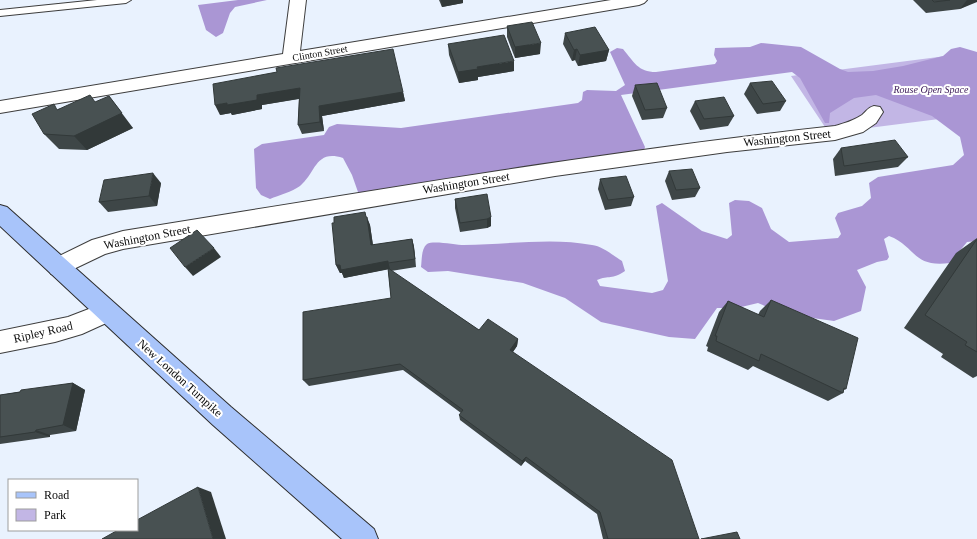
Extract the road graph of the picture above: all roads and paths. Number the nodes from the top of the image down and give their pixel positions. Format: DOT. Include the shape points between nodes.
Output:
graph roads {
  1 [pos="126,0"];
  2 [pos="298,0"];
  3 [pos="639,0"];
  4 [pos="0,13"];
  5 [pos="291,58"];
  6 [pos="0,107"];
  7 [pos="874,112"];
  8 [pos="0,213"];
  9 [pos="59,267"];
  10 [pos="107,312"];
  11 [pos="0,342"];
  12 [pos="364,539"];
  1 -- 4 [label="lane"];
  2 -- 5 [label="street"];
  3 -- 5 [label="street, Clinton Street"];
  5 -- 6 [label="street, Clinton Street"];
  7 -- 9 [label="street, Washington Street" via="870,118 856,127 835,133 540,171 123,240 100,246"];
  8 -- 9 [label="main road, New London Turnpike"];
  9 -- 10 [label="main road, New London Turnpike"];
  10 -- 11 [label="street, Ripley Road" via="55,332"];
  10 -- 12 [label="main road, New London Turnpike"];
}
